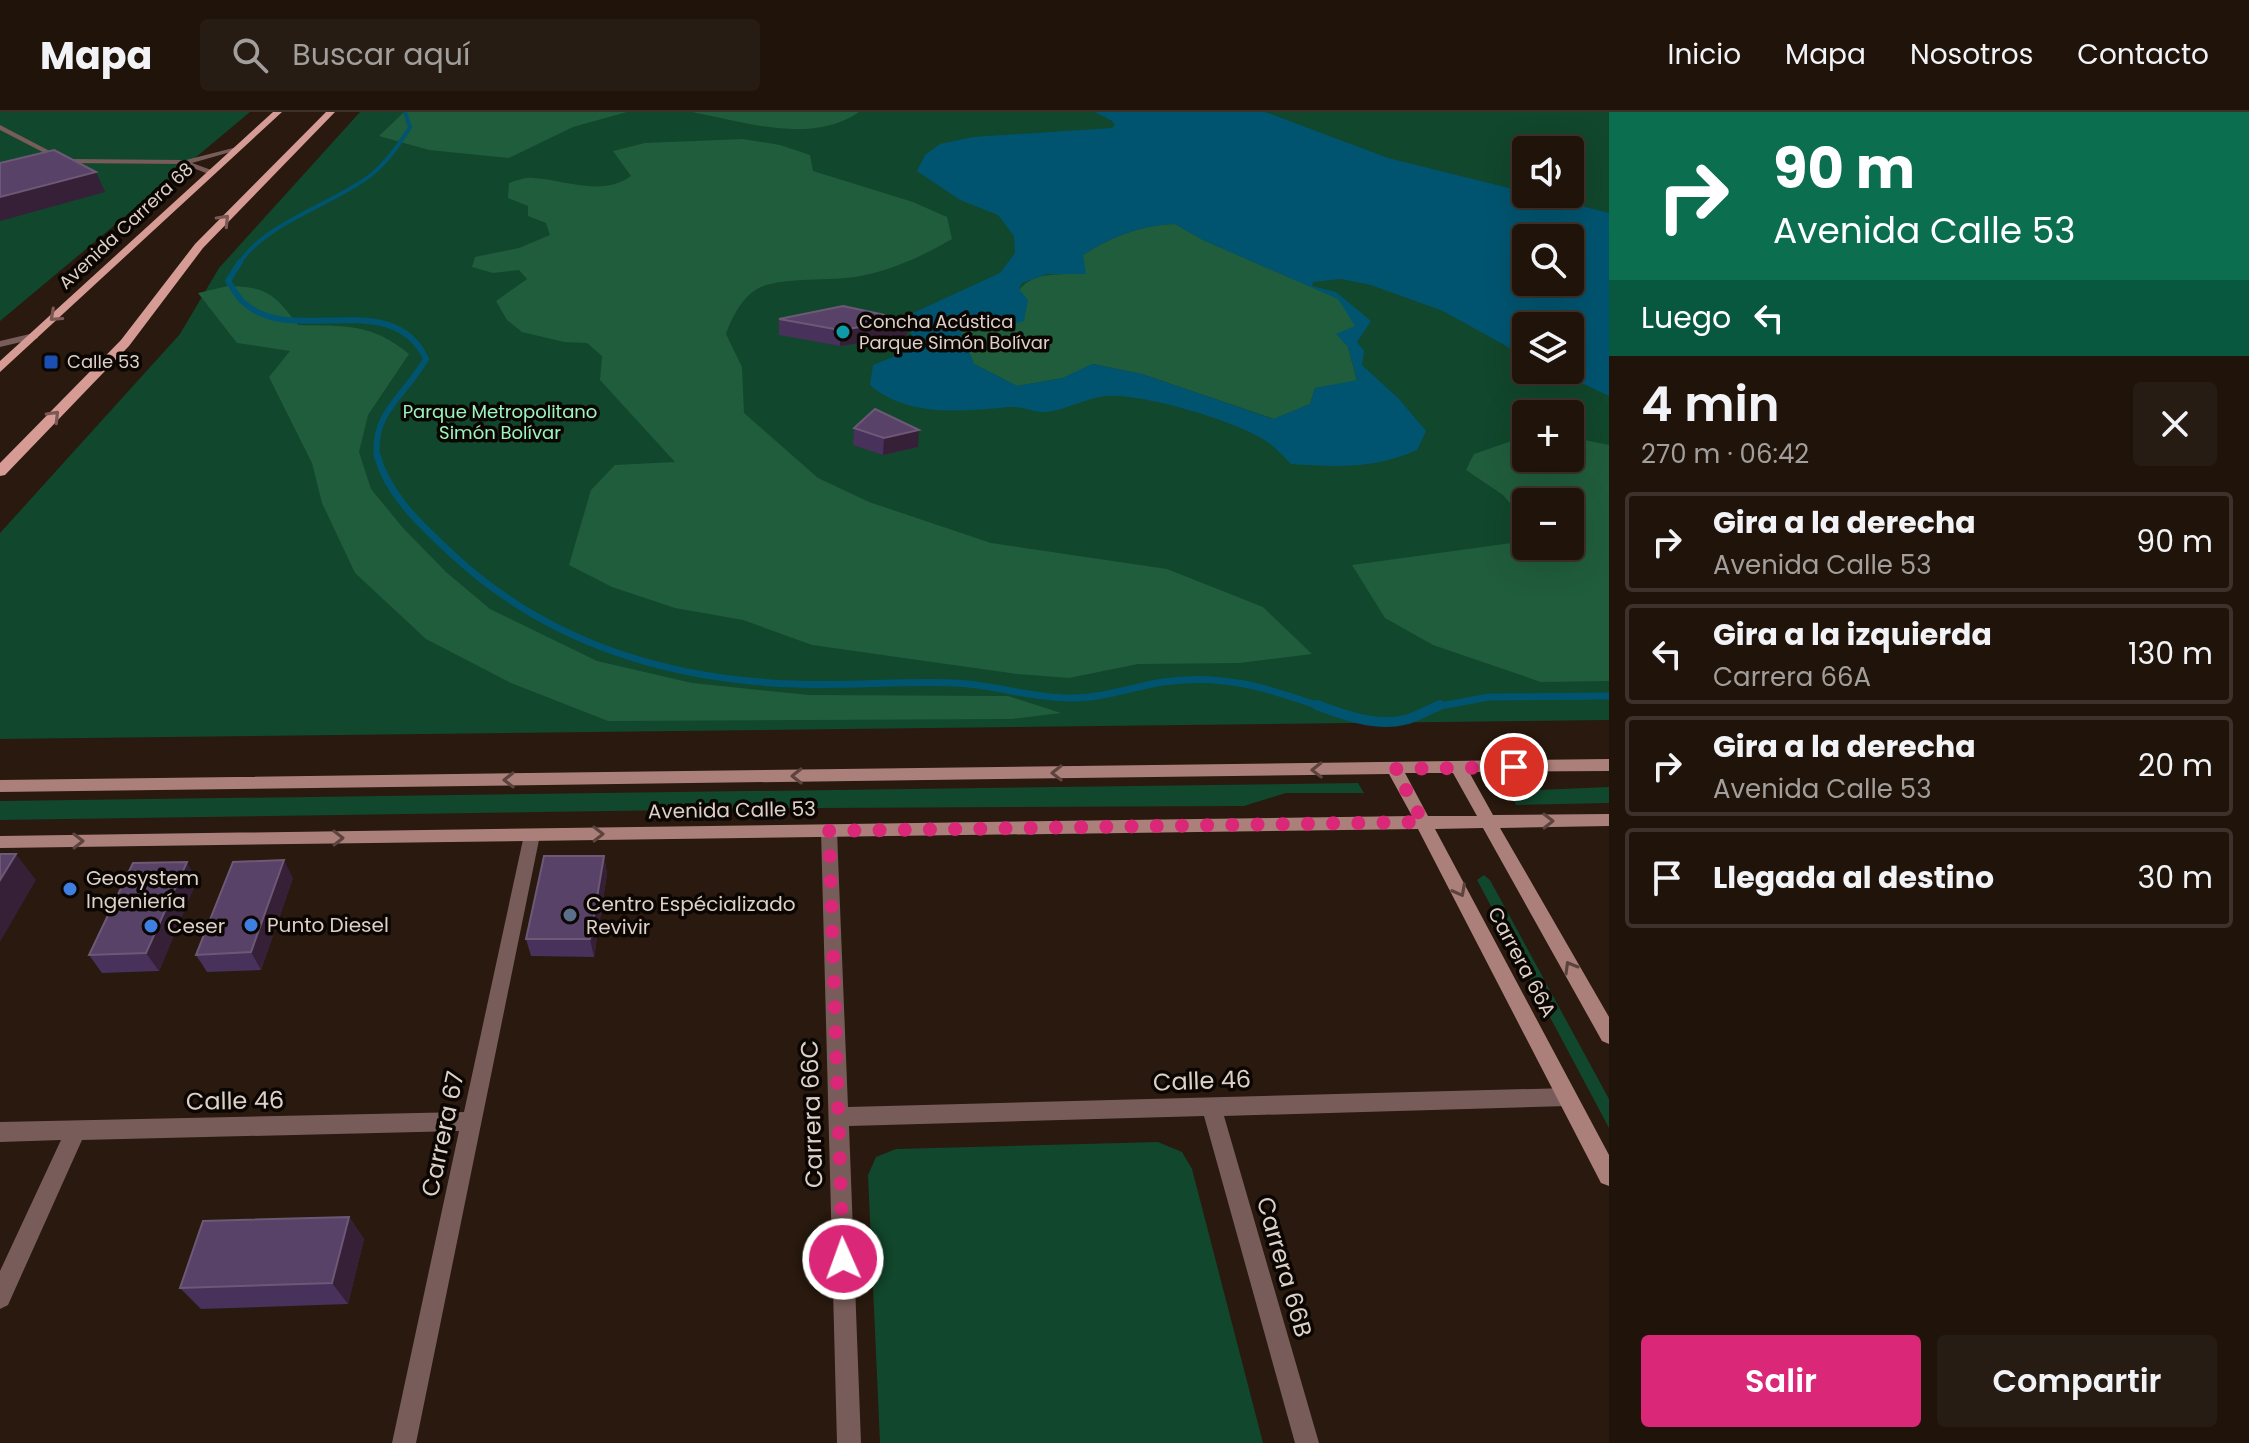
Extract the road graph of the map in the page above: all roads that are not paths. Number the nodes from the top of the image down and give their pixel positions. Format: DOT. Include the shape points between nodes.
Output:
graph roads {
  1 [pos="278,112"];
  2 [pos="331,112"];
  3 [pos="0,127"];
  4 [pos="237,149"];
  5 [pos="184,162"];
  6 [pos="211,173"];
  7 [pos="34,336"];
  8 [pos="0,344"];
  9 [pos="0,368"];
  10 [pos="0,472"];
  11 [pos="1609,765"];
  12 [pos="1458,768"];
  13 [pos="1395,769"];
  14 [pos="0,786"];
  15 [pos="1609,820"];
  16 [pos="1423,822"];
  17 [pos="1488,822"];
  18 [pos="829,831"];
  19 [pos="532,835"];
  20 [pos="0,842"];
  21 [pos="1609,1035"];
  22 [pos="1567,1097"];
  23 [pos="1211,1106"];
  24 [pos="838,1117"];
  25 [pos="472,1121"];
  26 [pos="76,1131"];
  27 [pos="0,1132"];
  28 [pos="1609,1176"];
  29 [pos="0,1297"];
  30 [pos="404,1443"];
  31 [pos="849,1443"];
  32 [pos="1307,1443"];
  1 -- 4 [label="main road, Avenida Carrera 68"];
  10 -- 2 [label="main road, one-way" via="125,343 199,246"];
  3 -- 5 [label="street" via="64,161"];
  4 -- 5 [label="street"];
  4 -- 6 [label="main road, Avenida Carrera 68"];
  5 -- 6 [label="street"];
  6 -- 7 [label="main road, Avenida Carrera 68, one-way"];
  7 -- 8 [label="street"];
  7 -- 9 [label="main road, Avenida Carrera 68"];
  11 -- 12 [label="main road, Avenida Calle 53"];
  12 -- 13 [label="main road, Avenida Calle 53"];
  12 -- 17 [label="main road, Carrera 66A"];
  13 -- 14 [label="main road, Avenida Calle 53, one-way"];
  13 -- 16 [label="main road, Carrera 66A"];
  17 -- 15 [label="main road, Avenida Calle 53, one-way"];
  16 -- 17 [label="main road, Avenida Calle 53"];
  16 -- 18 [label="main road, Avenida Calle 53"];
  16 -- 22 [label="main road, Carrera 66A, one-way"];
  21 -- 17 [label="main road, Carrera 66A, one-way"];
  19 -- 18 [label="main road, Avenida Calle 53, one-way"];
  18 -- 24 [label="street, Carrera 66C"];
  20 -- 19 [label="main road, Avenida Calle 53, one-way"];
  19 -- 25 [label="street, Carrera 67"];
  22 -- 23 [label="street, Calle 46"];
  22 -- 28 [label="main road, Carrera 66A"];
  23 -- 24 [label="street, Calle 46"];
  23 -- 32 [label="street, Carrera 66B"];
  24 -- 31 [label="street, Carrera 66C"];
  25 -- 26 [label="street, Calle 46"];
  25 -- 30 [label="street, Carrera 67"];
  26 -- 27 [label="street, Calle 46"];
  26 -- 29 [label="street"];
}
